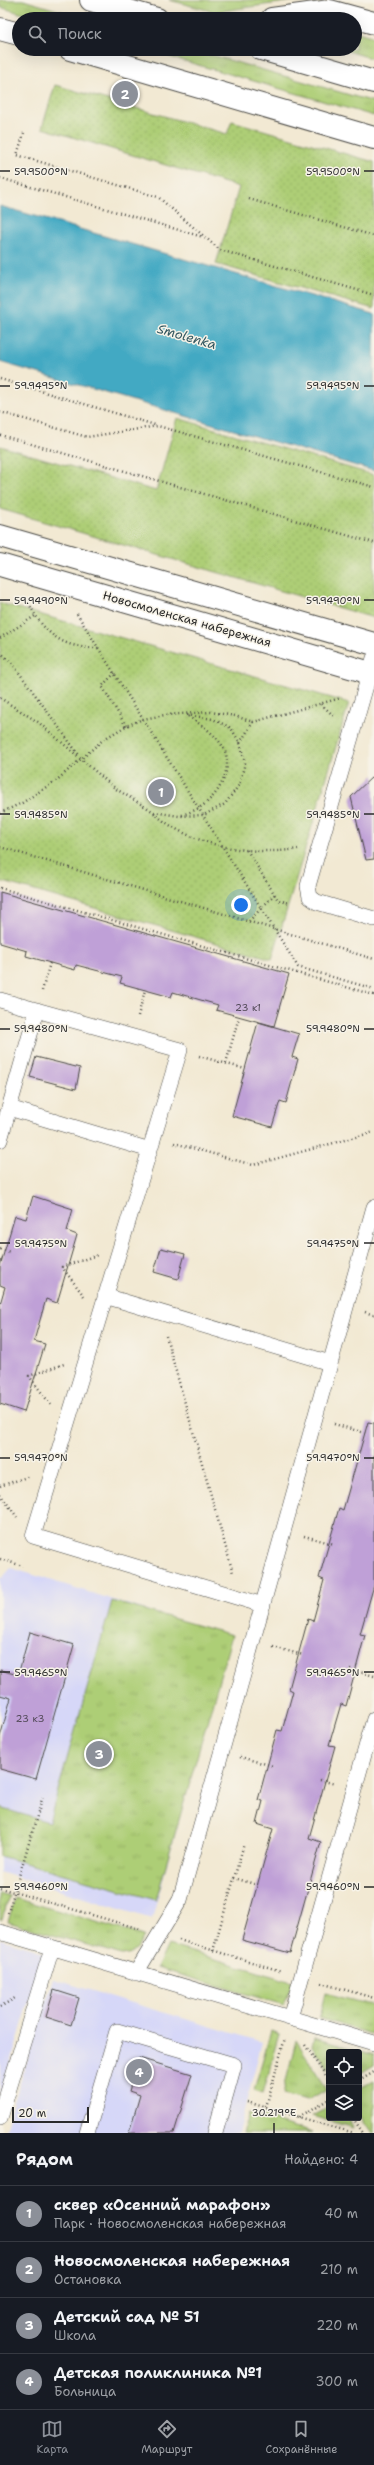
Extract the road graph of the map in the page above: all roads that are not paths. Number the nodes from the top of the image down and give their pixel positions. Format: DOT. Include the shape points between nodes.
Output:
graph roads {
  1 [pos="92,0"];
  2 [pos="133,12"];
  3 [pos="323,12"];
  4 [pos="334,12"];
  5 [pos="362,20"];
  6 [pos="374,23"];
  7 [pos="0,29"];
  8 [pos="12,32"];
  9 [pos="94,56"];
  10 [pos="285,56"];
  11 [pos="374,82"];
  12 [pos="374,138"];
  13 [pos="0,536"];
  14 [pos="0,565"];
  15 [pos="374,644"];
  16 [pos="373,668"];
  17 [pos="374,919"];
  18 [pos="0,1000"];
  19 [pos="37,1010"];
  20 [pos="9,1108"];
  21 [pos="0,1140"];
  22 [pos="152,1143"];
  23 [pos="374,1207"];
  24 [pos="105,1296"];
  25 [pos="330,1363"];
  26 [pos="263,1605"];
  27 [pos="374,1719"];
  28 [pos="1,1933"];
  29 [pos="52,1948"];
  30 [pos="136,1973"];
  31 [pos="290,2020"];
  32 [pos="374,2043"];
  33 [pos="1,2111"];
  34 [pos="87,2133"];
  35 [pos="215,2133"];
  1 -- 2 [label="street"];
  3 -- 4 [label="street"];
  5 -- 6 [label="street"];
  7 -- 8 [label="street"];
  9 -- 12 [label="street"];
  10 -- 11 [label="street"];
  13 -- 15 [label="street"];
  14 -- 16 [label="street, Новосмоленская набережная"];
  16 -- 17 [label="lane" via="308,886 310,897 317,902"];
  18 -- 19 [label="lane"];
  19 -- 20 [label="lane"];
  19 -- 22 [label="lane" via="180,1050"];
  20 -- 21 [label="lane"];
  20 -- 22 [label="lane"];
  22 -- 24 [label="lane"];
  23 -- 25 [label="lane"];
  24 -- 25 [label="lane"];
  24 -- 26 [label="lane" via="32,1536"];
  25 -- 26 [label="lane"];
  26 -- 30 [label="lane" via="180,1900"];
  27 -- 31 [label="lane"];
  28 -- 29 [label="lane"];
  29 -- 30 [label="lane"];
  29 -- 33 [label="lane"];
  30 -- 31 [label="lane"];
  31 -- 32 [label="lane"];
  34 -- 35 [label="lane" via="117,2031 234,2065"];
}
